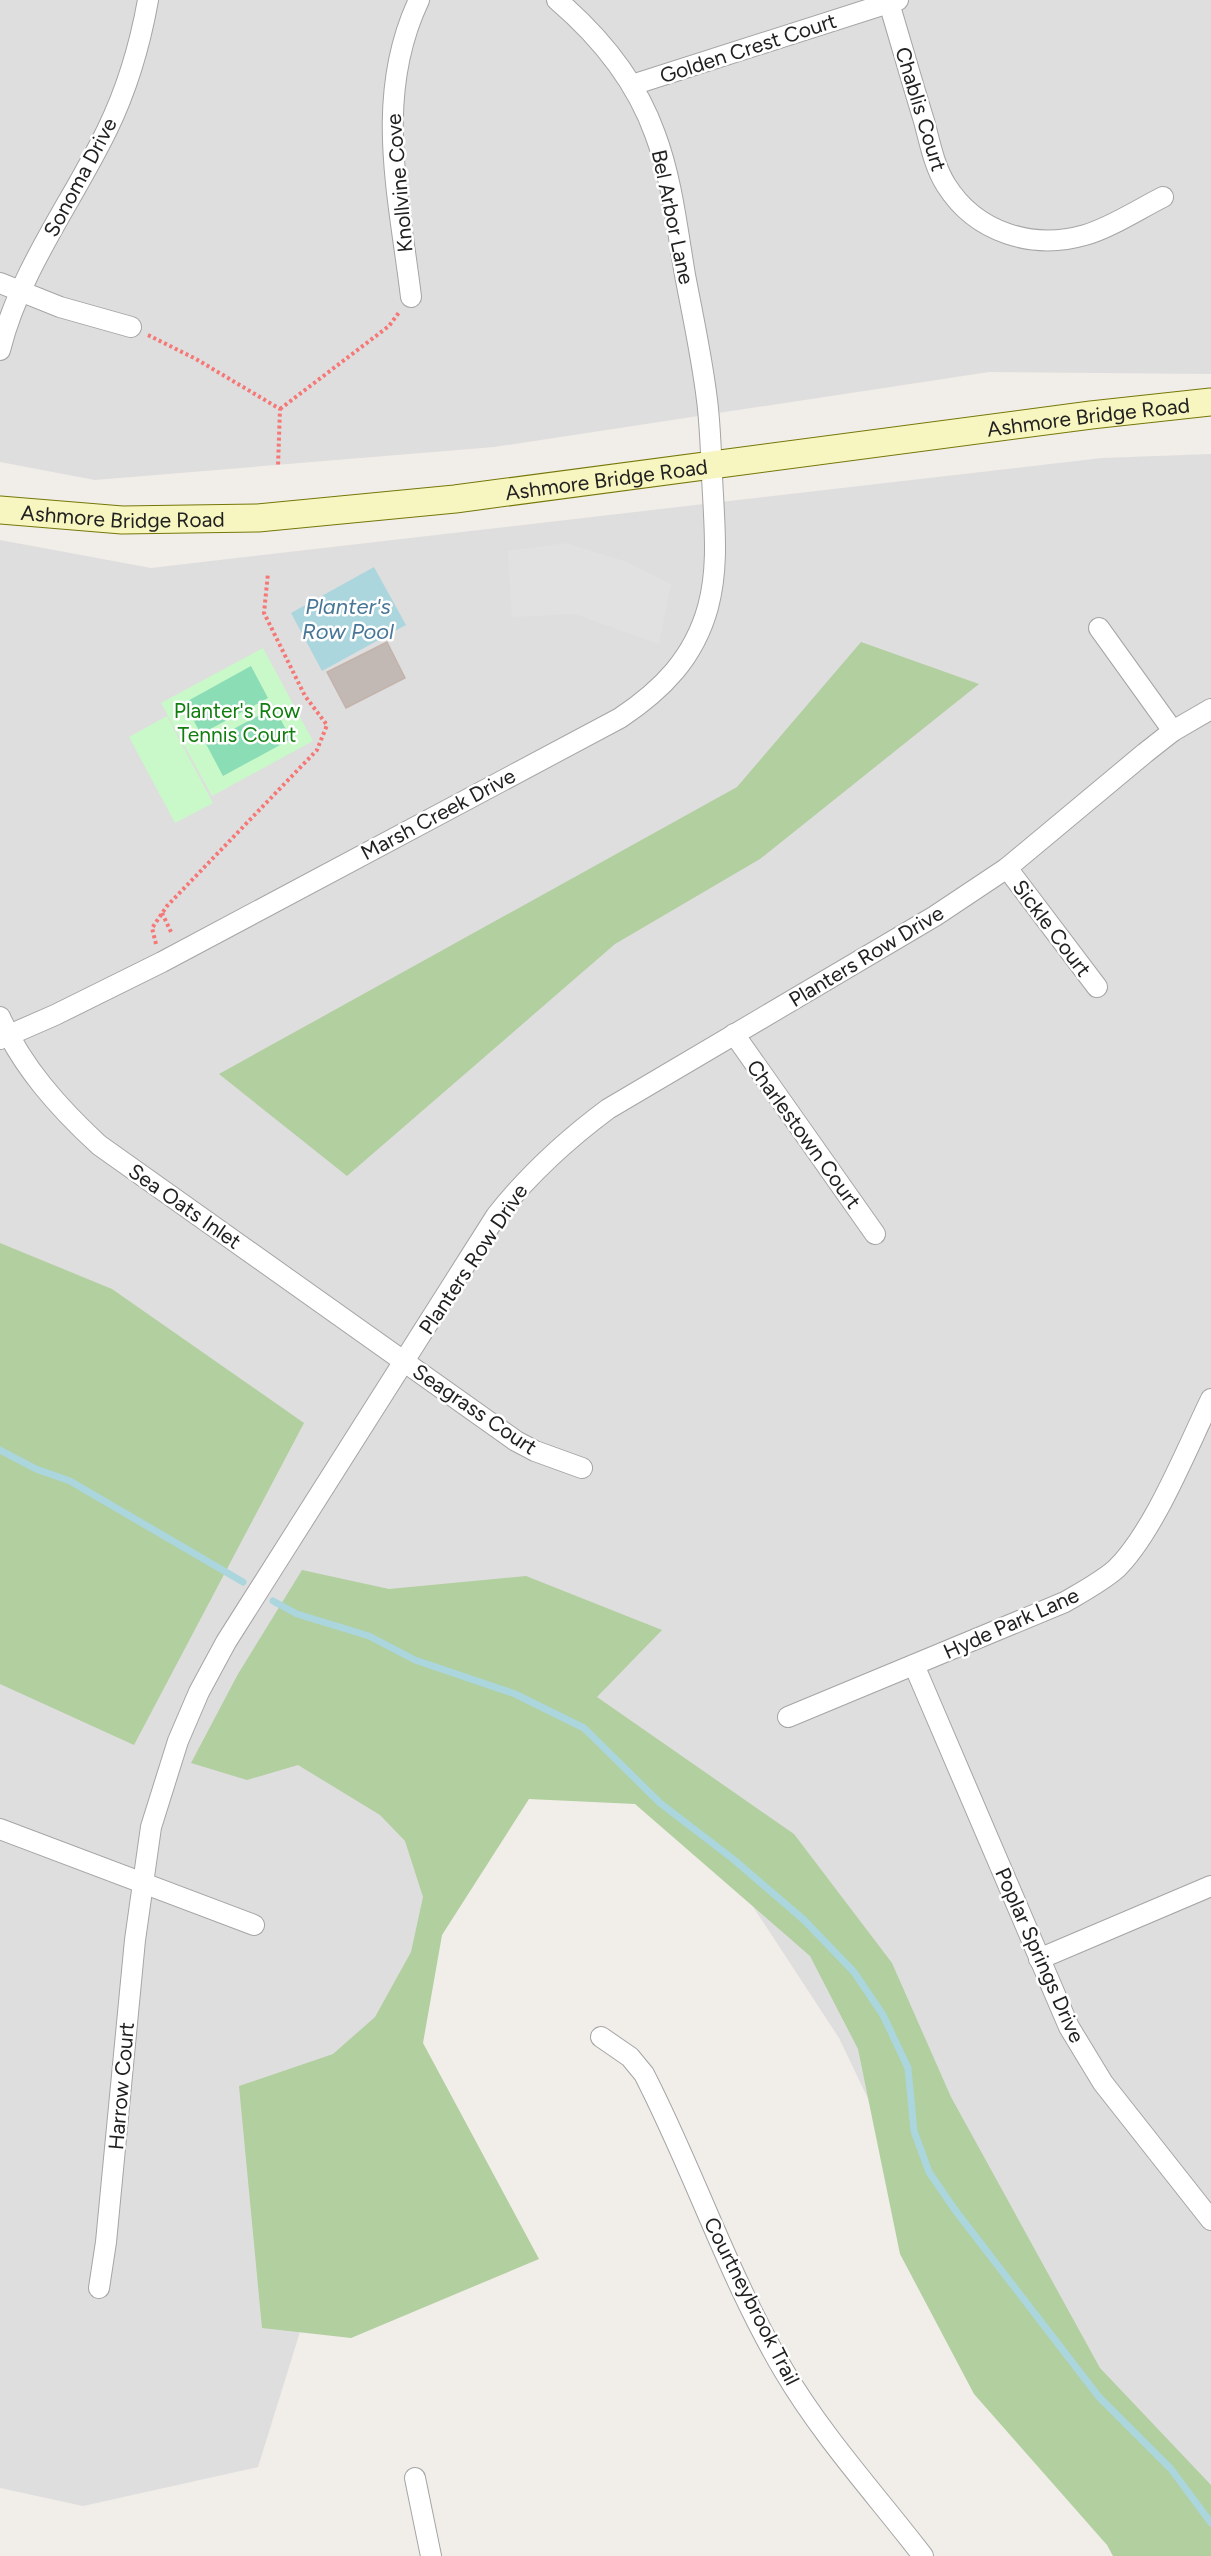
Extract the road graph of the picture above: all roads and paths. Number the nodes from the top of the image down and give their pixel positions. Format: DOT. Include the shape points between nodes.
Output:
graph roads {
  1 [pos="148,0"];
  2 [pos="418,0"];
  3 [pos="557,0"];
  4 [pos="894,2"];
  5 [pos="632,85"];
  6 [pos="1163,197"];
  7 [pos="0,283"];
  8 [pos="19,291"];
  9 [pos="411,297"];
  10 [pos="131,327"];
  11 [pos="0,350"];
  12 [pos="1211,402"];
  13 [pos="280,409"];
  14 [pos="278,466"];
  15 [pos="711,466"];
  16 [pos="0,510"];
  17 [pos="268,573"];
  18 [pos="1099,628"];
  19 [pos="1211,709"];
  20 [pos="1173,731"];
  21 [pos="1007,868"];
  22 [pos="162,962"];
  23 [pos="1097,987"];
  24 [pos="0,1017"];
  25 [pos="734,1034"];
  26 [pos="4,1037"];
  27 [pos="875,1234"];
  28 [pos="404,1361"];
  29 [pos="1211,1399"];
  30 [pos="582,1468"];
  31 [pos="914,1665"];
  32 [pos="788,1717"];
  33 [pos="0,1829"];
  34 [pos="143,1884"];
  35 [pos="1211,1886"];
  36 [pos="254,1925"];
  37 [pos="1039,1959"];
  38 [pos="601,2037"];
  39 [pos="1211,2220"];
  40 [pos="99,2288"];
  41 [pos="415,2478"];
  42 [pos="431,2556"];
  43 [pos="924,2556"];
  1 -- 8 [label="street, Sonoma Drive" via="128,81 107,130"];
  2 -- 9 [label="street, Knollvine Cove" via="397,63 392,101 392,135"];
  3 -- 5 [label="street, Bel Arbor Lane" via="598,40"];
  4 -- 5 [label="street, Golden Crest Court"];
  4 -- 6 [label="street, Chablis Court" via="938,170 954,197 979,220 1018,238 1064,240 1088,234"];
  5 -- 15 [label="street, Bel Arbor Lane" via="655,133 669,182 707,401"];
  7 -- 8 [label="street"];
  8 -- 10 [label="street" via="86,316"];
  8 -- 11 [label="street, Sonoma Drive"];
  9 -- 13 [label="path" via="390,326"];
  10 -- 13 [label="path" via="196,359"];
  12 -- 15 [label="main road, Ashmore Bridge Road"];
  13 -- 14 [label="path"];
  15 -- 16 [label="main road, Ashmore Bridge Road" via="455,499 258,518 122,520"];
  15 -- 22 [label="street, Marsh Creek Drive" via="716,550 707,609 683,661 649,699"];
  17 -- 22 [label="path" via="264,614 305,696 327,725 317,750 167,906 152,928"];
  18 -- 20 [label="street"];
  19 -- 20 [label="street, Planters Row Drive"];
  20 -- 21 [label="street, Planters Row Drive"];
  21 -- 23 [label="street, Sickle Court"];
  21 -- 25 [label="street, Planters Row Drive" via="935,916"];
  22 -- 26 [label="street, Marsh Creek Drive"];
  24 -- 26 [label="street, Sea Oats Inlet"];
  25 -- 27 [label="street, Charlestown Court"];
  25 -- 28 [label="street, Planters Row Drive" via="608,1109 540,1165 496,1216"];
  26 -- 28 [label="street, Sea Oats Inlet" via="68,1116 99,1145"];
  28 -- 30 [label="street, Seagrass Court" via="516,1441"];
  28 -- 34 [label="street, Planters Row Drive" via="226,1642 199,1692 160,1794"];
  29 -- 31 [label="street, Hyde Park Lane" via="1156,1511 1117,1568 1065,1602"];
  31 -- 32 [label="street, Hyde Park Lane"];
  31 -- 37 [label="street, Poplar Springs Drive"];
  33 -- 34 [label="street"];
  34 -- 36 [label="street"];
  34 -- 40 [label="street, Harrow Court"];
  35 -- 37 [label="street"];
  37 -- 39 [label="street, Poplar Springs Drive" via="1070,2027 1103,2084"];
  38 -- 43 [label="street, Courtneybrook Trail" via="630,2057 644,2074 741,2290 784,2371"];
  41 -- 42 [label="street"];
}
